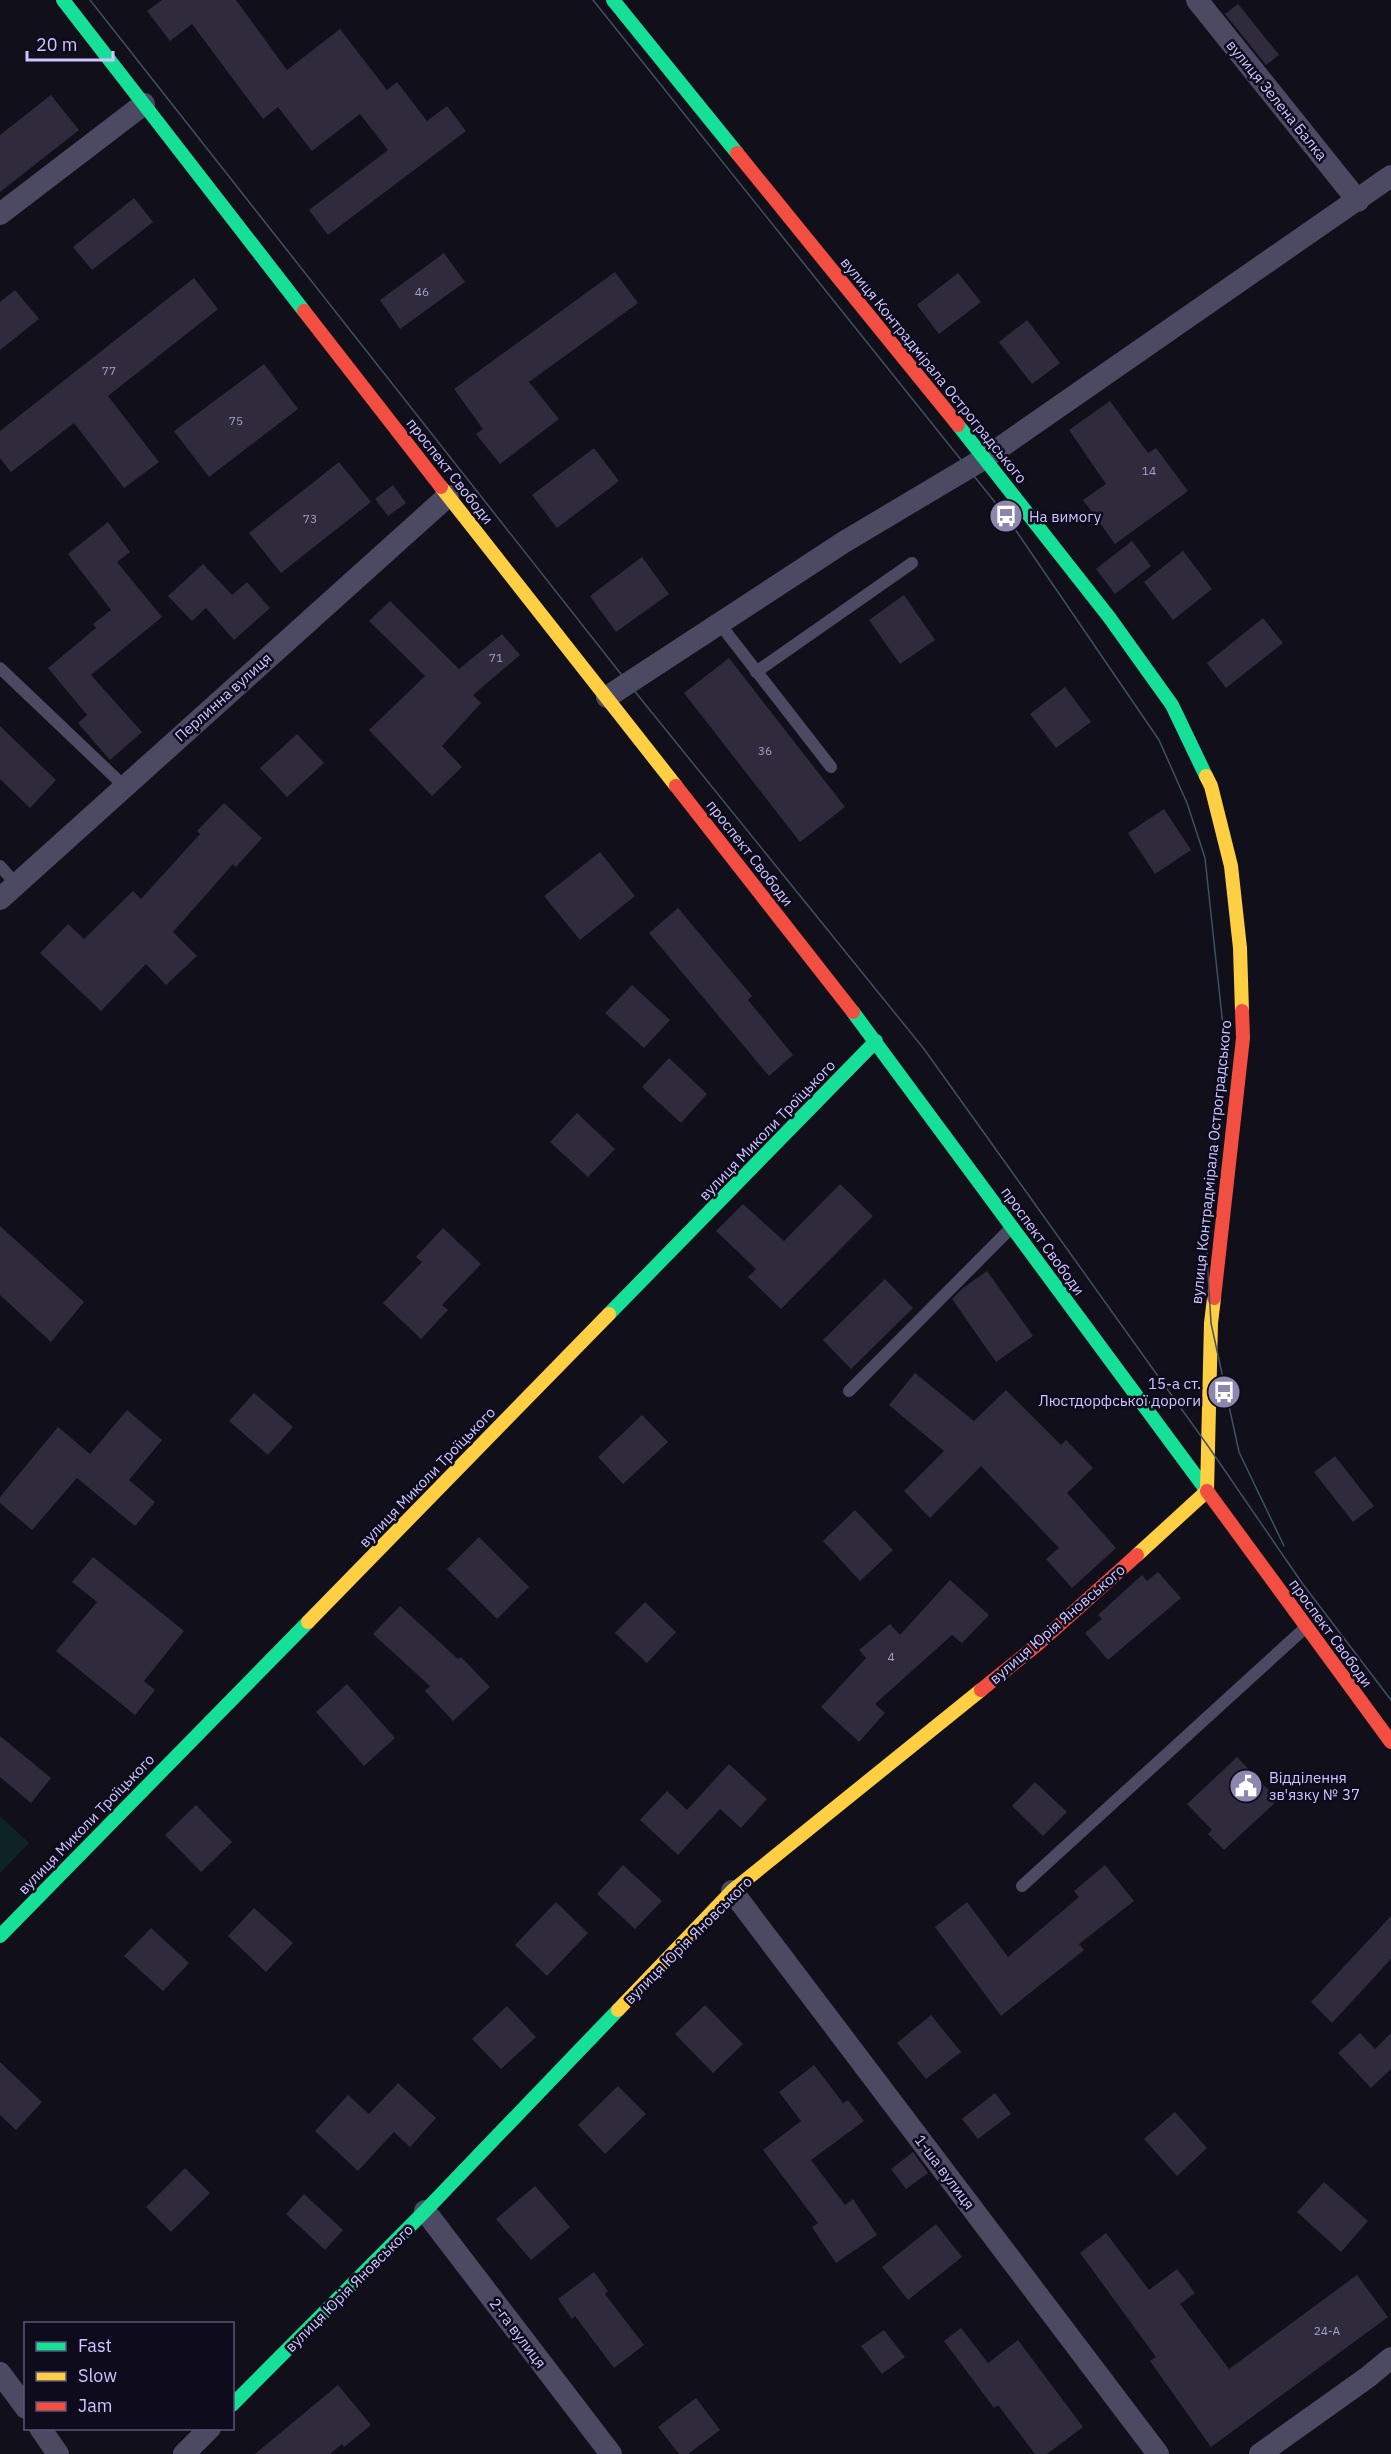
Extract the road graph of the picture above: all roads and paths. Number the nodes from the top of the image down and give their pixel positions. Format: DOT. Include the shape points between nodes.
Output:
graph roads {
  1 [pos="63,0"];
  2 [pos="613,0"];
  3 [pos="1197,0"];
  4 [pos="144,104"];
  5 [pos="1391,176"];
  6 [pos="1358,201"];
  7 [pos="0,214"];
  8 [pos="985,458"];
  9 [pos="448,495"];
  10 [pos="912,563"];
  11 [pos="719,624"];
  12 [pos="0,668"];
  13 [pos="756,672"];
  14 [pos="607,697"];
  15 [pos="831,766"];
  16 [pos="124,786"];
  17 [pos="0,866"];
  18 [pos="8,892"];
  19 [pos="876,1041"];
  20 [pos="1012,1227"];
  21 [pos="849,1391"];
  22 [pos="1207,1491"];
  23 [pos="1306,1627"];
  24 [pos="1391,1742"];
  25 [pos="1022,1886"];
  26 [pos="732,1891"];
  27 [pos="0,1936"];
  28 [pos="425,2211"];
  29 [pos="1391,2358"];
  30 [pos="0,2373"];
  31 [pos="234,2403"];
  32 [pos="24,2405"];
  33 [pos="41,2430"];
  34 [pos="208,2430"];
  35 [pos="58,2454"];
  36 [pos="184,2454"];
  37 [pos="610,2454"];
  38 [pos="1158,2454"];
  39 [pos="1260,2454"];
  1 -- 4 [label="street, проспект Свободи"];
  2 -- 8 [label="street, вулиця Контрадмірала Остроградського"];
  3 -- 6 [label="street, вулиця Зелена Балка"];
  4 -- 7 [label="street"];
  4 -- 9 [label="street, проспект Свободи"];
  5 -- 6 [label="street"];
  6 -- 8 [label="street"];
  8 -- 11 [label="street" via="844,542"];
  8 -- 22 [label="street, вулиця Контрадмірала Остроградського" via="1172,705 1211,786 1231,866 1240,948 1243,1038 1211,1323"];
  9 -- 14 [label="street, проспект Свободи"];
  9 -- 16 [label="street, Перлинна вулиця"];
  10 -- 13 [label="lane"];
  11 -- 13 [label="lane"];
  11 -- 14 [label="street"];
  12 -- 16 [label="lane"];
  13 -- 15 [label="lane"];
  14 -- 19 [label="street, проспект Свободи"];
  16 -- 18 [label="street, Перлинна вулиця"];
  17 -- 18 [label="lane"];
  19 -- 20 [label="street, проспект Свободи"];
  19 -- 27 [label="street, вулиця Миколи Троїцького"];
  20 -- 21 [label="lane"];
  20 -- 22 [label="street, проспект Свободи"];
  22 -- 23 [label="street, проспект Свободи"];
  22 -- 26 [label="street, вулиця Юрія Яновського" via="1038,1644"];
  23 -- 24 [label="street, проспект Свободи"];
  23 -- 25 [label="lane"];
  26 -- 28 [label="street, вулиця Юрія Яновського"];
  26 -- 38 [label="street, 1-ша вулиця"];
  28 -- 31 [label="street, вулиця Юрія Яновського"];
  28 -- 37 [label="street, 2-га вулиця"];
  29 -- 39 [label="street"];
  30 -- 32 [label="street"];
  33 -- 35 [label="street"];
  34 -- 36 [label="street"];
}
